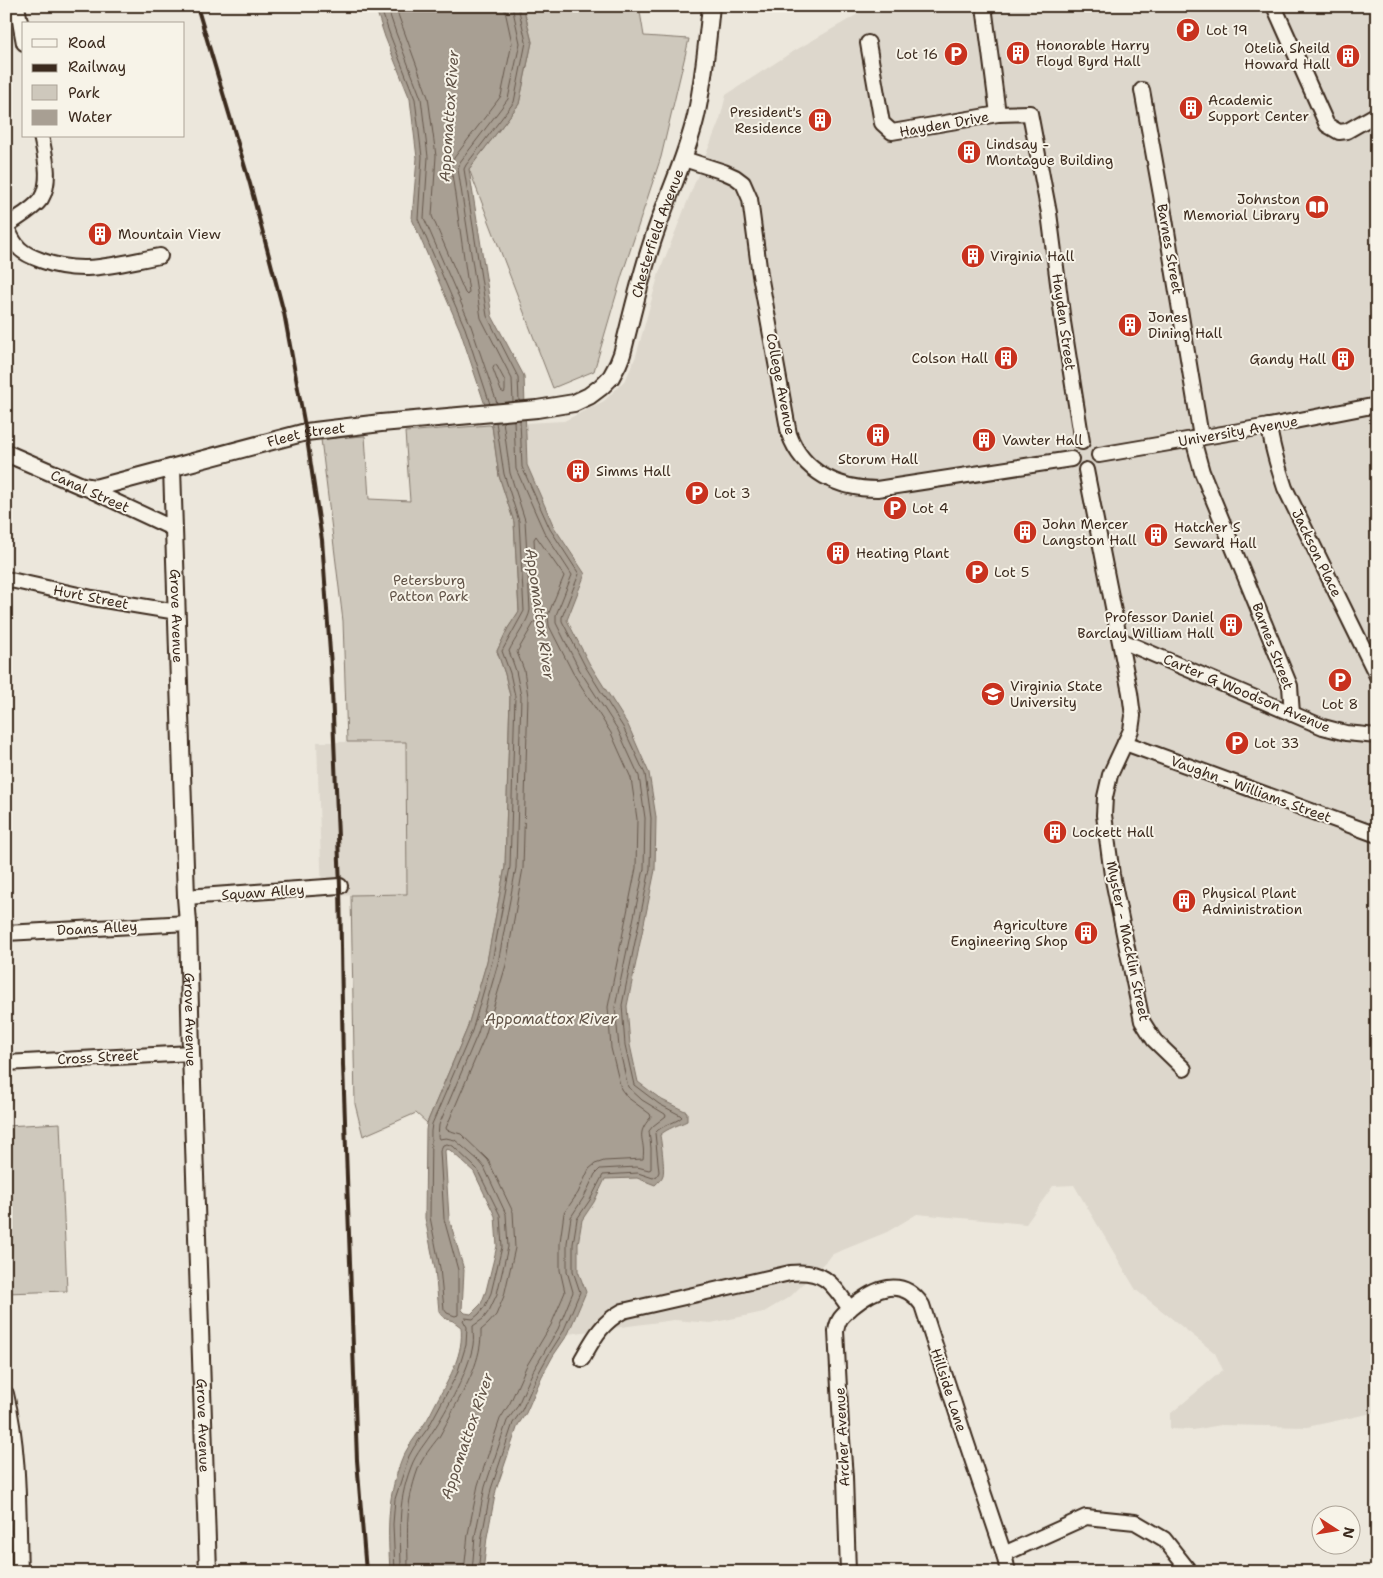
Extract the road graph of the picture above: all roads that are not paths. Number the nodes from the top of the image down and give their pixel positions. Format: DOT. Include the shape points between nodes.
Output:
graph roads {
  1 [pos="17,6"];
  2 [pos="711,6"];
  3 [pos="984,6"];
  4 [pos="1274,6"];
  5 [pos="22,32"];
  6 [pos="868,43"];
  7 [pos="1142,90"];
  8 [pos="1030,113"];
  9 [pos="998,114"];
  10 [pos="1377,114"];
  11 [pos="41,138"];
  12 [pos="684,159"];
  13 [pos="6,226"];
  14 [pos="160,256"];
  15 [pos="1377,406"];
  16 [pos="537,409"];
  17 [pos="1269,426"];
  18 [pos="1197,438"];
  19 [pos="1082,442"];
  20 [pos="6,453"];
  21 [pos="1099,454"];
  22 [pos="1072,459"];
  23 [pos="172,468"];
  24 [pos="1086,470"];
  25 [pos="82,486"];
  26 [pos="174,529"];
  27 [pos="6,579"];
  28 [pos="177,612"];
  29 [pos="1120,640"];
  30 [pos="1377,676"];
  31 [pos="1292,714"];
  32 [pos="1377,736"];
  33 [pos="1125,743"];
  34 [pos="1377,835"];
  35 [pos="340,886"];
  36 [pos="186,897"];
  37 [pos="188,923"];
  38 [pos="6,933"];
  39 [pos="191,1053"];
  40 [pos="6,1063"];
  41 [pos="1184,1069"];
  42 [pos="850,1309"];
  43 [pos="582,1359"];
  44 [pos="6,1394"];
  45 [pos="1004,1554"];
  46 [pos="20,1572"];
  47 [pos="208,1572"];
  48 [pos="848,1572"];
  49 [pos="1008,1572"];
  50 [pos="1190,1572"];
  1 -- 5 [label="street"];
  2 -- 12 [label="main road, Chesterfield Avenue" via="696,117"];
  3 -- 9 [label="street"];
  4 -- 10 [label="street" via="1327,125 1340,132 1347,131"];
  6 -- 9 [label="street, Hayden Drive" via="882,123 892,132"];
  7 -- 18 [label="street, Barnes Street"];
  8 -- 9 [label="street, Hayden Drive"];
  8 -- 19 [label="street, Hayden Street" via="1049,213"];
  11 -- 13 [label="street" via="47,167 44,192 33,207"];
  12 -- 16 [label="main road, Chesterfield Avenue" via="644,266 622,354 611,377 589,396 574,403"];
  12 -- 22 [label="street, College Avenue" via="735,177 743,183 750,199 789,434 794,447 816,470 845,486 877,490"];
  13 -- 14 [label="street" via="19,249 58,266 92,268"];
  15 -- 17 [label="street, University Avenue"];
  16 -- 23 [label="main road, Fleet Street" via="306,432"];
  17 -- 18 [label="street, University Avenue"];
  17 -- 30 [label="street, Jackson Place" via="1285,488"];
  18 -- 21 [label="street, University Avenue"];
  18 -- 31 [label="street, Barnes Street" via="1202,472 1290,686"];
  19 -- 21 [label="street" via="1094,446"];
  19 -- 22 [label="street" via="1074,448"];
  20 -- 25 [label="main road, Canal Street"];
  21 -- 24 [label="street" via="1095,466"];
  22 -- 24 [label="street" via="1075,466"];
  23 -- 25 [label="main road, Fleet Street" via="95,488"];
  23 -- 26 [label="main road, Grove Avenue"];
  24 -- 29 [label="street"];
  25 -- 26 [label="street, Canal Street"];
  26 -- 28 [label="main road, Grove Avenue"];
  27 -- 28 [label="street, Hurt Street"];
  28 -- 36 [label="main road, Grove Avenue"];
  29 -- 31 [label="street, Carter G Woodson Avenue"];
  29 -- 33 [label="street" via="1132,716 1131,730"];
  31 -- 32 [label="street, Carter G Woodson Avenue" via="1346,733"];
  33 -- 34 [label="street, Vaughn - Williams Street"];
  33 -- 41 [label="street, Myster - Macklin Street" via="1110,774 1105,797 1104,816 1112,874 1142,1021 1154,1040"];
  35 -- 36 [label="street, Squaw Alley"];
  36 -- 37 [label="main road, Grove Avenue"];
  37 -- 38 [label="street, Doans Alley"];
  37 -- 39 [label="main road, Grove Avenue"];
  39 -- 40 [label="street, Cross Street"];
  39 -- 47 [label="main road, Grove Avenue"];
  42 -- 43 [label="street" via="821,1276 804,1271 790,1273 623,1311 602,1327"];
  42 -- 45 [label="street, Hillside Lane" via="871,1293 894,1288 911,1293 922,1305"];
  42 -- 48 [label="street, Archer Avenue" via="841,1315 836,1332"];
  44 -- 46 [label="street" via="16,1466"];
  45 -- 49 [label="street, Hillside Lane"];
  45 -- 50 [label="street" via="1086,1517 1135,1522 1164,1539"];
}
